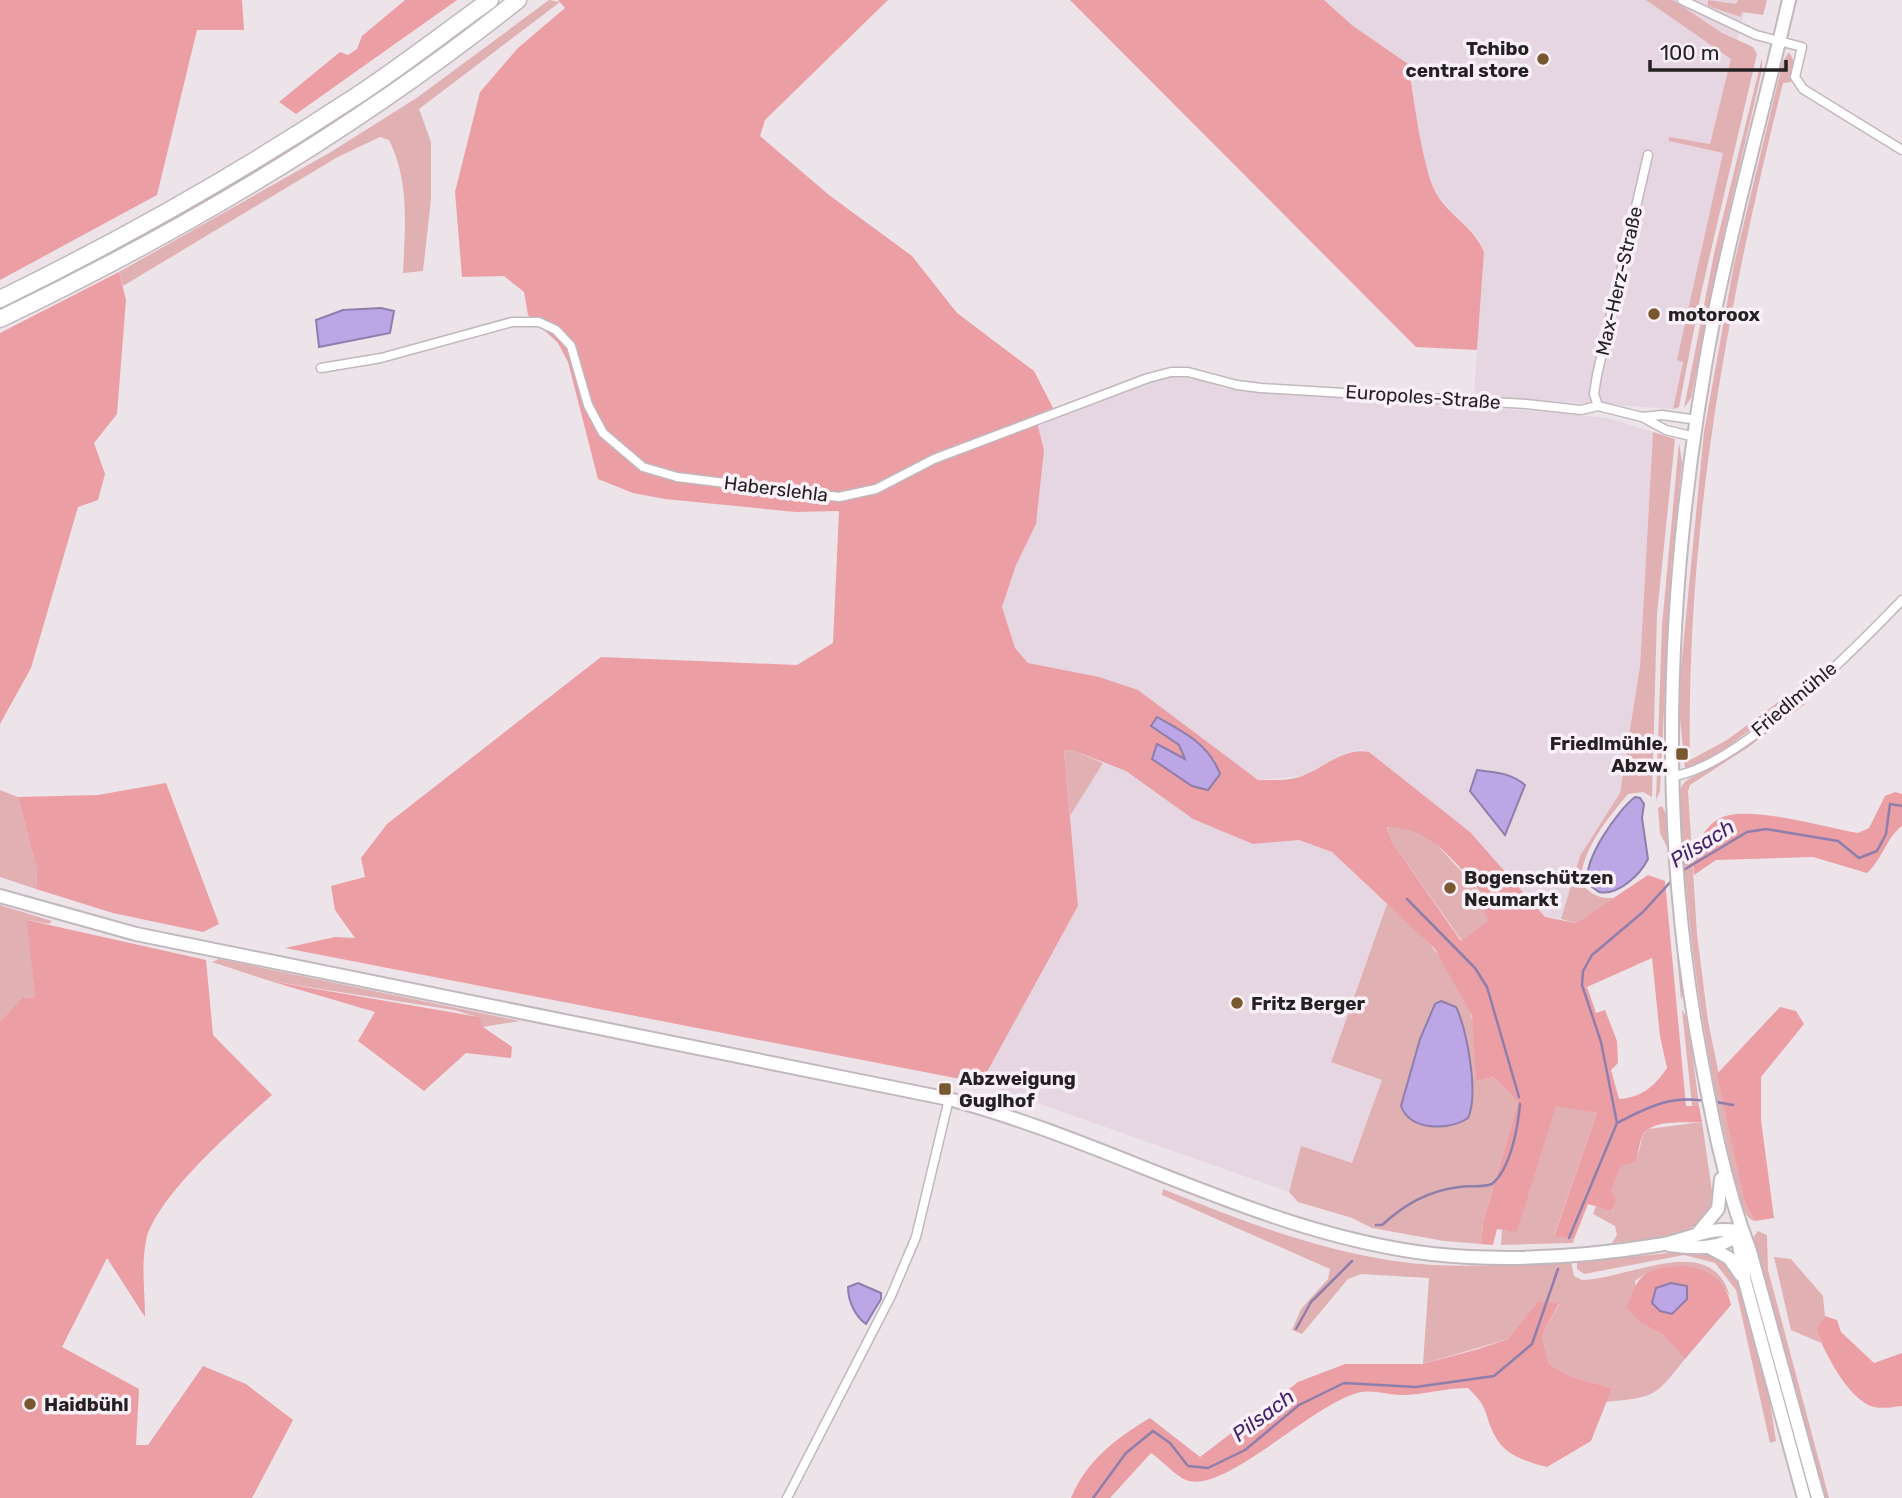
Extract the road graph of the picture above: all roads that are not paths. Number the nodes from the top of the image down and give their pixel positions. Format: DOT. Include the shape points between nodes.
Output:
graph roads {
  1 [pos="490,0"];
  2 [pos="518,0"];
  3 [pos="1682,0"];
  4 [pos="1789,0"];
  5 [pos="1779,42"];
  6 [pos="1902,150"];
  7 [pos="1648,155"];
  8 [pos="0,299"];
  9 [pos="0,319"];
  10 [pos="321,368"];
  11 [pos="1202,374"];
  12 [pos="1598,407"];
  13 [pos="1642,417"];
  14 [pos="1698,420"];
  15 [pos="1695,437"];
  16 [pos="1902,600"];
  17 [pos="1673,776"];
  18 [pos="0,896"];
  19 [pos="949,1099"];
  20 [pos="1720,1158"];
  21 [pos="1741,1232"];
  22 [pos="1696,1235"];
  23 [pos="1662,1245"];
  24 [pos="1709,1247"];
  25 [pos="1745,1282"];
  26 [pos="787,1498"];
  27 [pos="1804,1498"];
  28 [pos="1818,1498"];
  1 -- 8 [label="highway" via="301,132 158,217"];
  2 -- 9 [label="highway" via="360,114 260,178"];
  3 -- 5 [label="street" via="1727,24"];
  4 -- 5 [label="main road"];
  5 -- 6 [label="street" via="1801,47 1795,77 1803,89"];
  5 -- 14 [label="main road" via="1723,276"];
  7 -- 12 [label="street, Max-Herz-Straße" via="1597,375 1594,394"];
  10 -- 11 [label="street, Haberslehla" via="512,323 539,322 556,330 571,346 588,405 603,433 643,467 677,477 839,497 877,489 934,459 1117,388 1171,372"];
  11 -- 12 [label="street, Europoles-Straße" via="1261,388 1581,410"];
  12 -- 13 [label="street, Europoles-Straße"];
  13 -- 14 [label="street, Europoles-Straße"];
  13 -- 15 [label="street, Europoles-Straße" via="1666,430"];
  14 -- 15 [label="main road"];
  15 -- 17 [label="main road" via="1674,643"];
  16 -- 17 [label="street, Friedlmühle" via="1801,696 1759,729 1699,770"];
  17 -- 20 [label="main road" via="1686,966"];
  18 -- 19 [label="main road" via="136,934"];
  19 -- 23 [label="main road" via="1028,1122 1287,1221 1360,1241 1430,1254 1494,1258"];
  19 -- 26 [label="street" via="916,1237 891,1296"];
  20 -- 21 [label="main road"];
  20 -- 22 [label="main road" via="1718,1209"];
  21 -- 22 [label="main road" via="1728,1229"];
  21 -- 24 [label="main road" via="1729,1242"];
  21 -- 25 [label="main road"];
  21 -- 28 [label="main road"];
  22 -- 23 [label="main road"];
  23 -- 24 [label="main road"];
  24 -- 25 [label="main road" via="1729,1258"];
  25 -- 27 [label="main road"];
}
